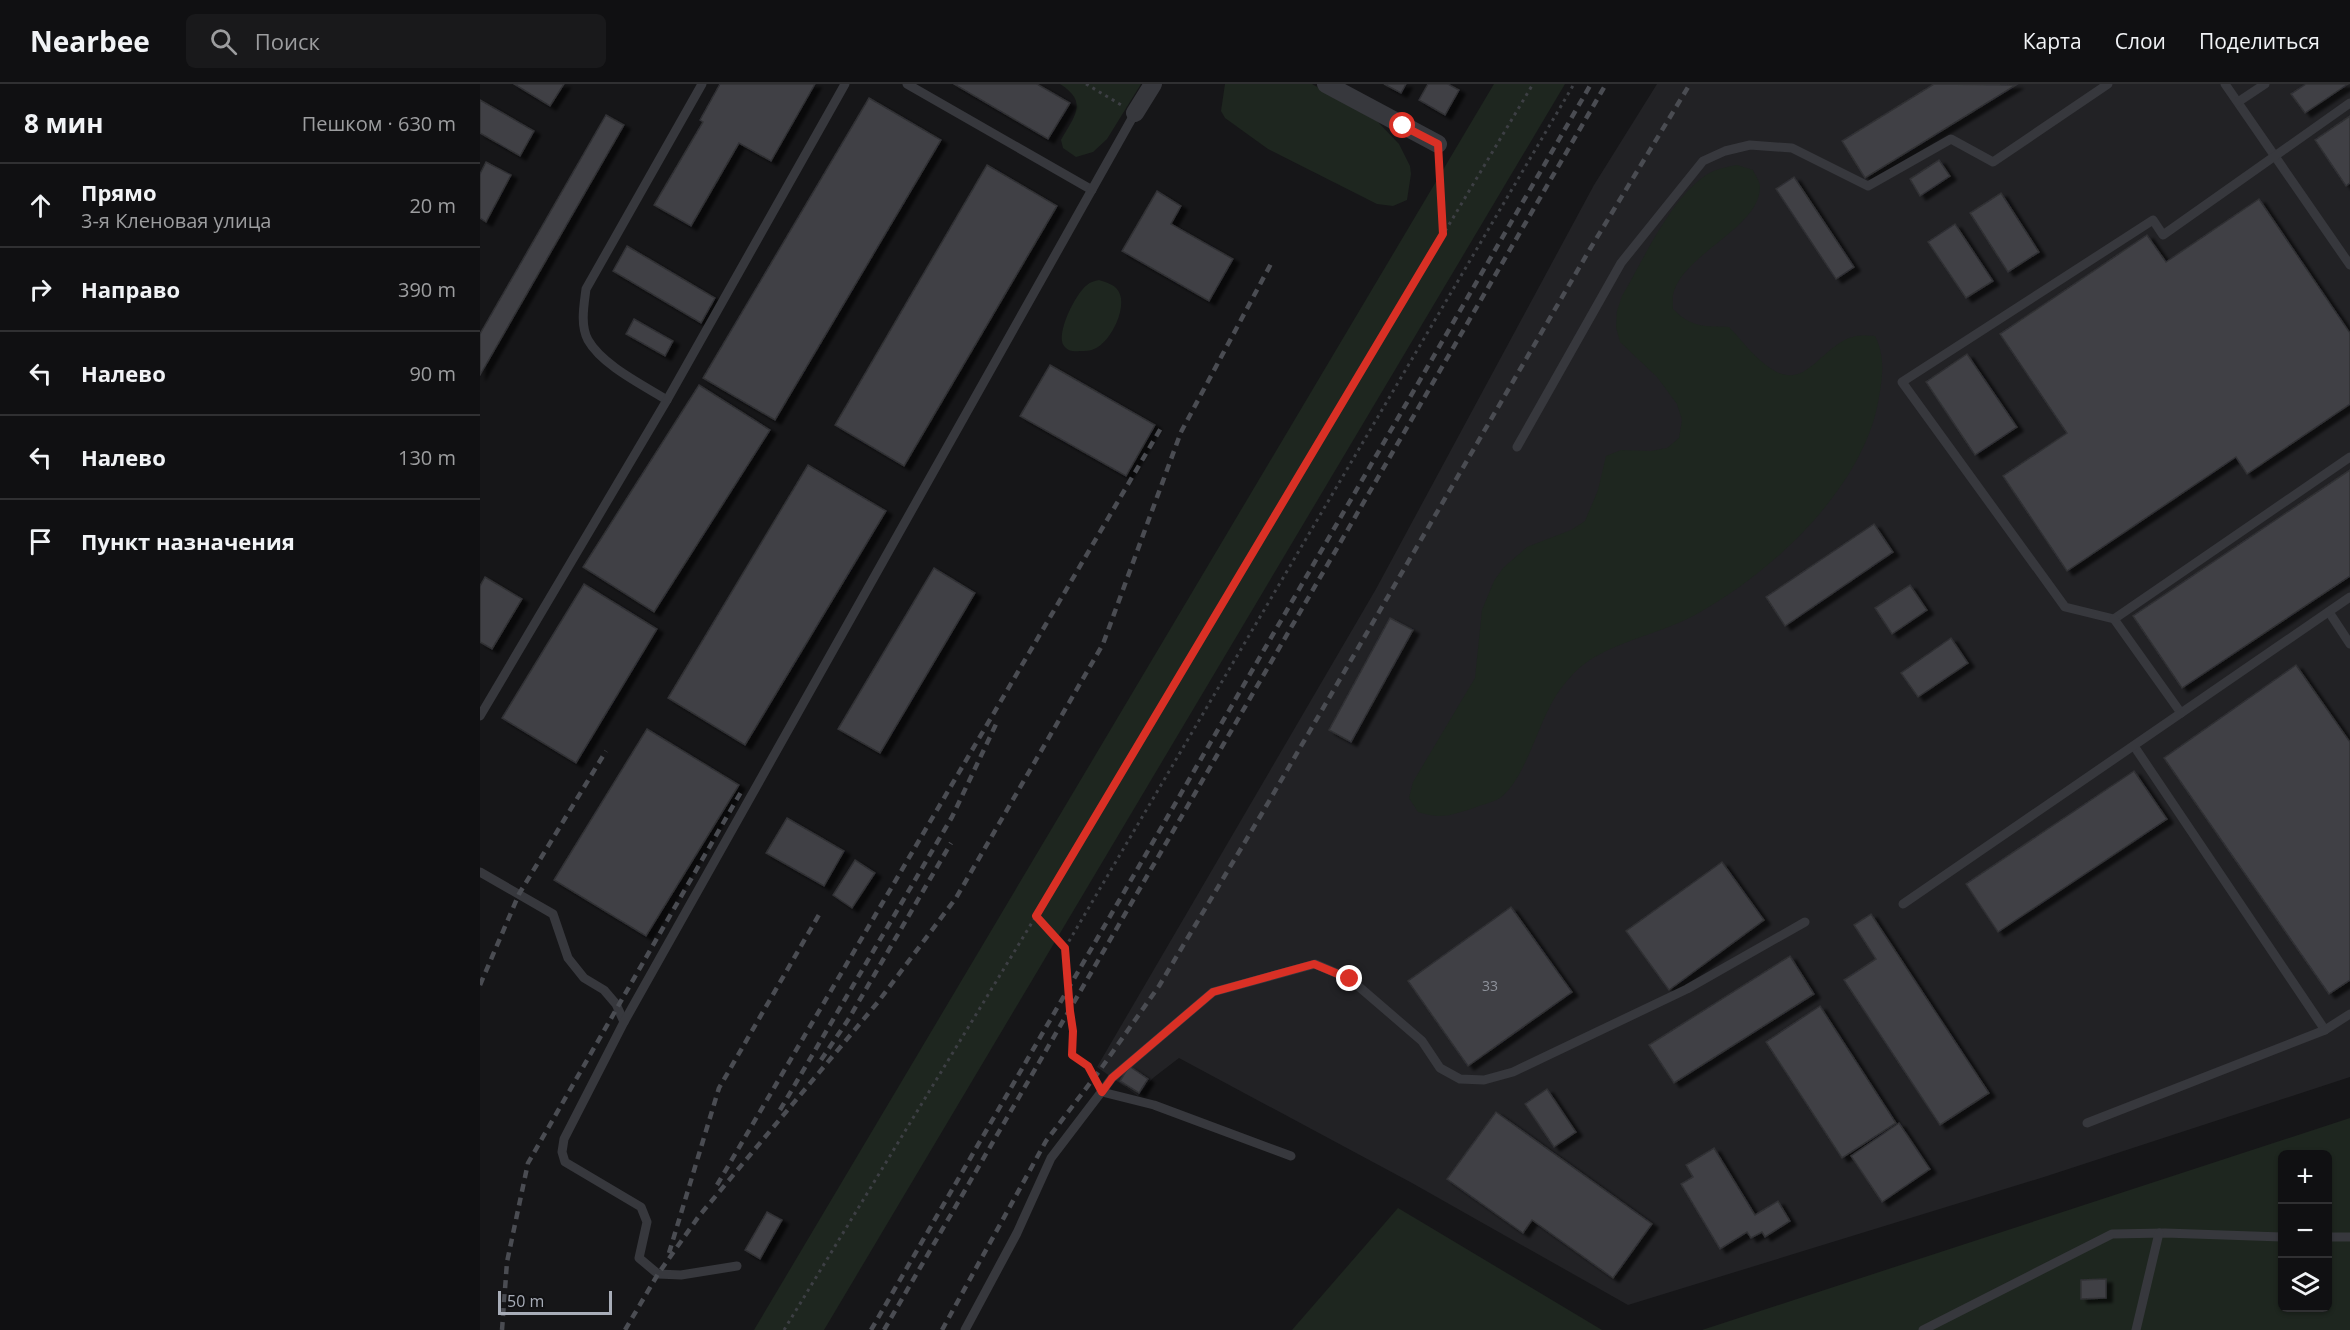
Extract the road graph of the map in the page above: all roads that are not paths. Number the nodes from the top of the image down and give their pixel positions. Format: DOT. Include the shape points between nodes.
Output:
graph roads {
  1 [pos="702,84"];
  2 [pos="845,84"];
  3 [pos="907,84"];
  4 [pos="1153,84"];
  5 [pos="1326,84"];
  6 [pos="2108,84"];
  7 [pos="2225,84"];
  8 [pos="2265,84"];
  9 [pos="2238,102"];
  10 [pos="2350,103"];
  11 [pos="1134,113"];
  12 [pos="1438,144"];
  13 [pos="2274,155"];
  14 [pos="1092,190"];
  15 [pos="2350,265"];
  16 [pos="667,400"];
  17 [pos="1517,447"];
  18 [pos="2350,457"];
  19 [pos="2350,597"];
  20 [pos="2329,612"];
  21 [pos="2114,619"];
  22 [pos="2350,644"];
  23 [pos="2181,713"];
  24 [pos="480,716"];
  25 [pos="2134,746"];
  26 [pos="480,872"];
  27 [pos="1903,904"];
  28 [pos="1804,922"];
  29 [pos="2350,1014"];
  30 [pos="624,1022"];
  31 [pos="2325,1030"];
  32 [pos="1102,1092"];
  33 [pos="2087,1123"];
  34 [pos="1291,1156"];
  35 [pos="2159,1233"];
  36 [pos="2278,1237"];
  37 [pos="2332,1237"];
  38 [pos="2350,1237"];
  39 [pos="737,1266"];
  40 [pos="965,1330"];
  41 [pos="1923,1330"];
  42 [pos="2136,1330"];
  1 -- 16 [label="lane" via="586,289 583,315 588,339 602,358"];
  2 -- 16 [label="lane"];
  3 -- 14 [label="lane"];
  4 -- 11 [label="street"];
  5 -- 12 [label="street"];
  6 -- 17 [label="lane" via="1993,162 1951,139 1868,186 1792,148 1750,145 1703,161 1621,263"];
  7 -- 9 [label="lane"];
  8 -- 9 [label="lane"];
  9 -- 13 [label="lane"];
  10 -- 13 [label="lane"];
  11 -- 14 [label="lane"];
  13 -- 15 [label="lane"];
  13 -- 21 [label="lane" via="2163,235 2153,220 1902,382 2066,607"];
  14 -- 30 [label="lane"];
  16 -- 24 [label="lane"];
  18 -- 21 [label="lane"];
  19 -- 20 [label="lane"];
  20 -- 22 [label="lane"];
  20 -- 23 [label="lane"];
  21 -- 23 [label="lane"];
  23 -- 25 [label="lane"];
  25 -- 27 [label="lane"];
  25 -- 31 [label="lane"];
  26 -- 30 [label="lane" via="553,914 568,958 584,978 604,990"];
  28 -- 32 [label="lane" via="1687,989 1513,1072 1484,1080 1461,1079 1440,1068 1422,1041 1350,979 1314,964 1213,992 1112,1078"];
  29 -- 31 [label="lane"];
  30 -- 39 [label="lane" via="564,1139 565,1162 641,1207 647,1222 639,1258 658,1274 681,1275"];
  31 -- 33 [label="lane"];
  32 -- 34 [label="lane" via="1154,1105"];
  32 -- 40 [label="lane" via="1051,1158 1017,1233"];
  35 -- 36 [label="lane"];
  35 -- 41 [label="lane" via="2112,1234"];
  35 -- 42 [label="lane"];
  37 -- 38 [label="lane"];
}
